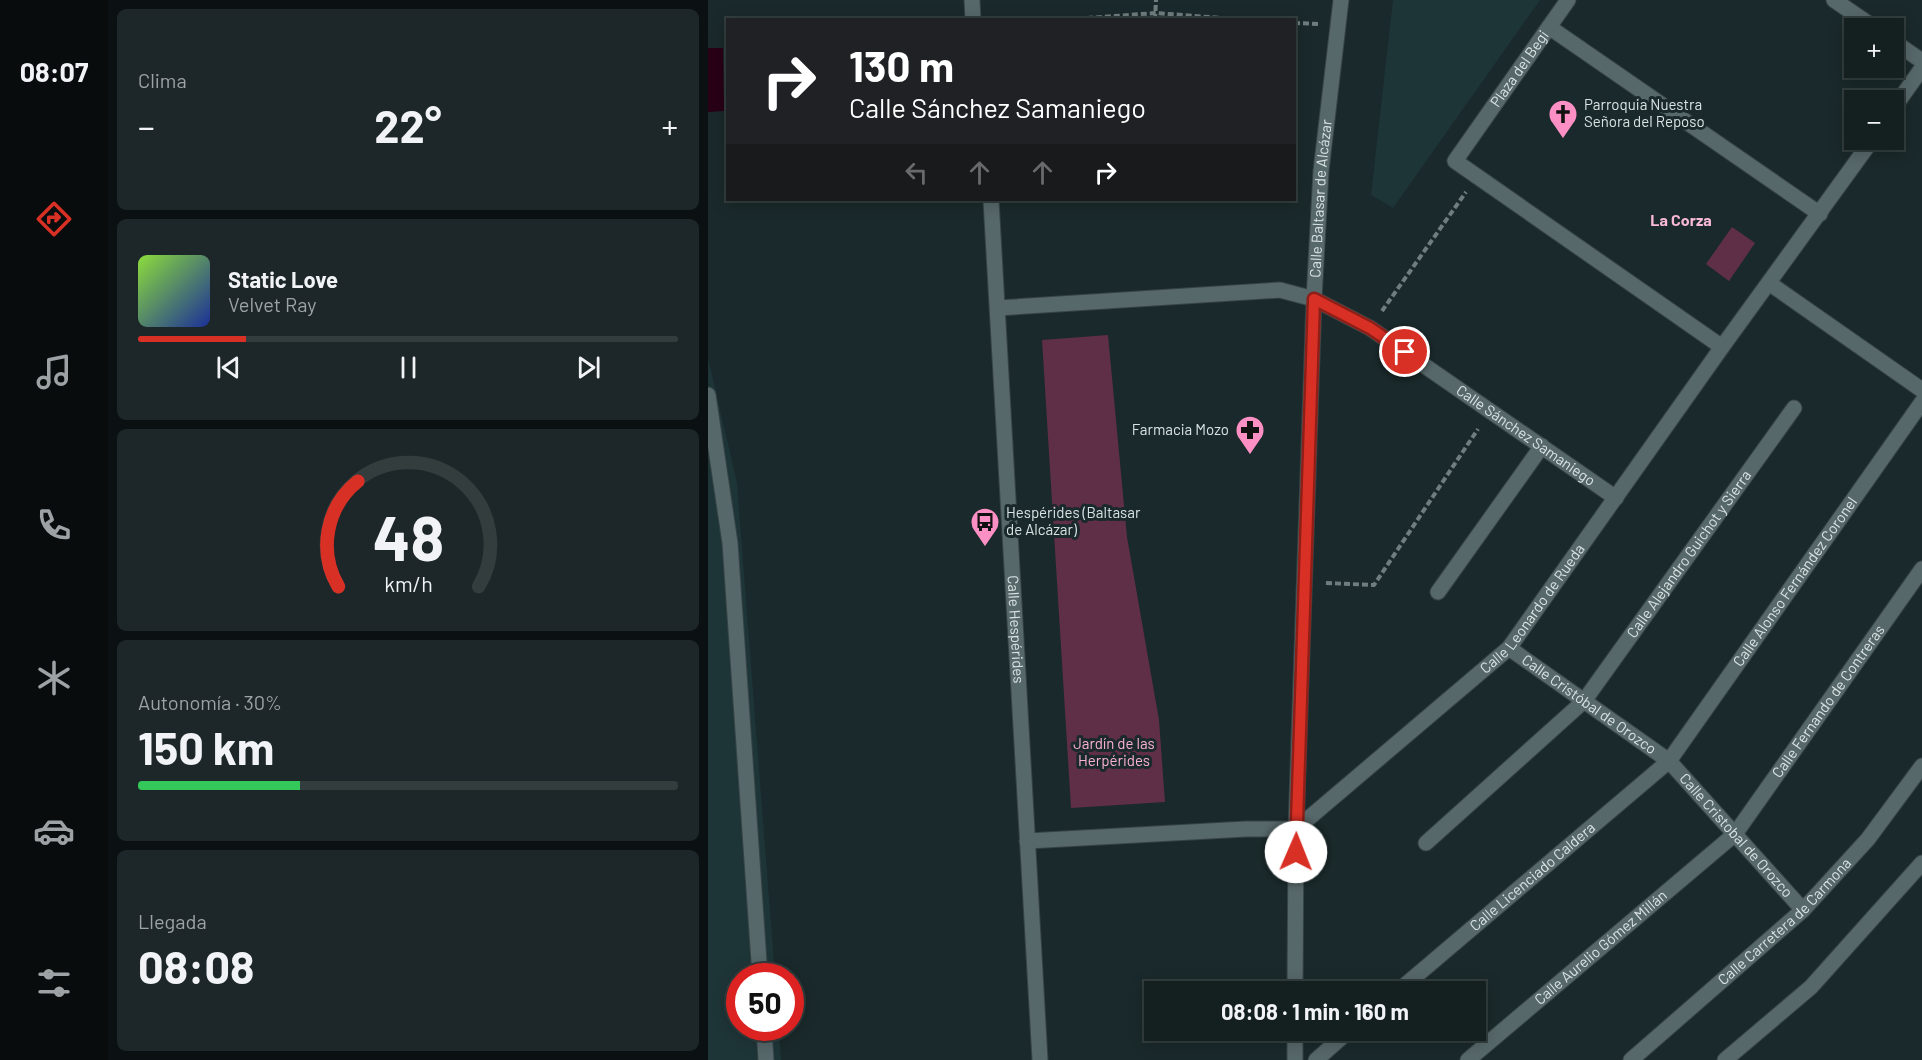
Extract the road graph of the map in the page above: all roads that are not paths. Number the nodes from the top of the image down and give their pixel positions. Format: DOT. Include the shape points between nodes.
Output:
graph roads {
  1 [pos="972,0"];
  2 [pos="1341,0"];
  3 [pos="1568,0"];
  4 [pos="1834,0"];
  5 [pos="973,18"];
  6 [pos="1860,18"];
  7 [pos="1549,27"];
  8 [pos="1904,49"];
  9 [pos="1922,61"];
  10 [pos="1922,68"];
  11 [pos="1904,93"];
  12 [pos="1865,150"];
  13 [pos="991,201"];
  14 [pos="1820,214"];
  15 [pos="1769,283"];
  16 [pos="1314,299"];
  17 [pos="998,308"];
  18 [pos="1722,347"];
  19 [pos="1922,390"];
  20 [pos="708,395"];
  21 [pos="1922,402"];
  22 [pos="1794,408"];
  23 [pos="1542,446"];
  24 [pos="1616,498"];
  25 [pos="1922,569"];
  26 [pos="1438,592"];
  27 [pos="1509,648"];
  28 [pos="1584,701"];
  29 [pos="1669,761"];
  30 [pos="1922,766"];
  31 [pos="1296,829"];
  32 [pos="1735,834"];
  33 [pos="1027,841"];
  34 [pos="1426,843"];
  35 [pos="1922,863"];
  36 [pos="1803,909"];
  37 [pos="759,963"];
  38 [pos="1295,981"];
  39 [pos="1409,981"];
  40 [pos="765,1041"];
  41 [pos="1295,1041"];
  42 [pos="1338,1041"];
  43 [pos="766,1060"];
  44 [pos="1040,1060"];
  45 [pos="1295,1060"];
  46 [pos="1316,1060"];
  47 [pos="1468,1060"];
  48 [pos="1631,1060"];
  49 [pos="1725,1060"];
  1 -- 5 [label="street"];
  2 -- 16 [label="street, Calle Baltasar de Alcázar" via="1321,171"];
  3 -- 7 [label="street"];
  4 -- 6 [label="street"];
  7 -- 14 [label="street, Plaza del Begi"];
  7 -- 18 [label="street, Plaza del Begi" via="1455,161"];
  8 -- 9 [label="street"];
  10 -- 11 [label="street"];
  12 -- 14 [label="street"];
  13 -- 17 [label="street, Calle Hespérides"];
  14 -- 15 [label="street"];
  15 -- 18 [label="street"];
  15 -- 19 [label="street"];
  16 -- 17 [label="street, Calle Sánchez Samaniego" via="1280,290"];
  16 -- 23 [label="street, Calle Sánchez Samaniego" via="1370,328"];
  16 -- 31 [label="street, Calle Baltasar de Alcázar"];
  17 -- 33 [label="street, Calle Hespérides"];
  18 -- 24 [label="street, Calle Leonardo de Rueda"];
  20 -- 37 [label="street" via="730,543"];
  21 -- 29 [label="street, Calle Alonso Fernández Coronel"];
  22 -- 28 [label="street, Calle Alejandro Guichot y Sierra"];
  23 -- 24 [label="street, Calle Sánchez Samaniego"];
  23 -- 26 [label="street"];
  24 -- 27 [label="street, Calle Leonardo de Rueda"];
  25 -- 32 [label="street, Calle Fernando de Contreras"];
  27 -- 28 [label="street, Calle Cristóbal de Orozco"];
  27 -- 31 [label="street, Calle Leonardo de Rueda"];
  28 -- 29 [label="street, Calle Cristóbal de Orozco"];
  28 -- 34 [label="street, Calle Alejandro Guichot y Sierra"];
  29 -- 32 [label="street, Calle Cristobal de Orozco"];
  29 -- 39 [label="street, Calle Licenciado Caldera"];
  30 -- 36 [label="street, Calle Carretera de Carmona" via="1868,839"];
  31 -- 33 [label="street"];
  31 -- 38 [label="street, Calle Baltasar de Alcázar"];
  32 -- 36 [label="street, Calle Cristobal de Orozco"];
  32 -- 47 [label="street, Calle Aurelio Gómez Millán"];
  33 -- 44 [label="street, Calle Hespérides"];
  35 -- 49 [label="street" via="1811,987"];
  36 -- 48 [label="street, Calle Carretera de Carmona"];
  40 -- 43 [label="street"];
  41 -- 45 [label="street"];
  42 -- 46 [label="street"];
}
